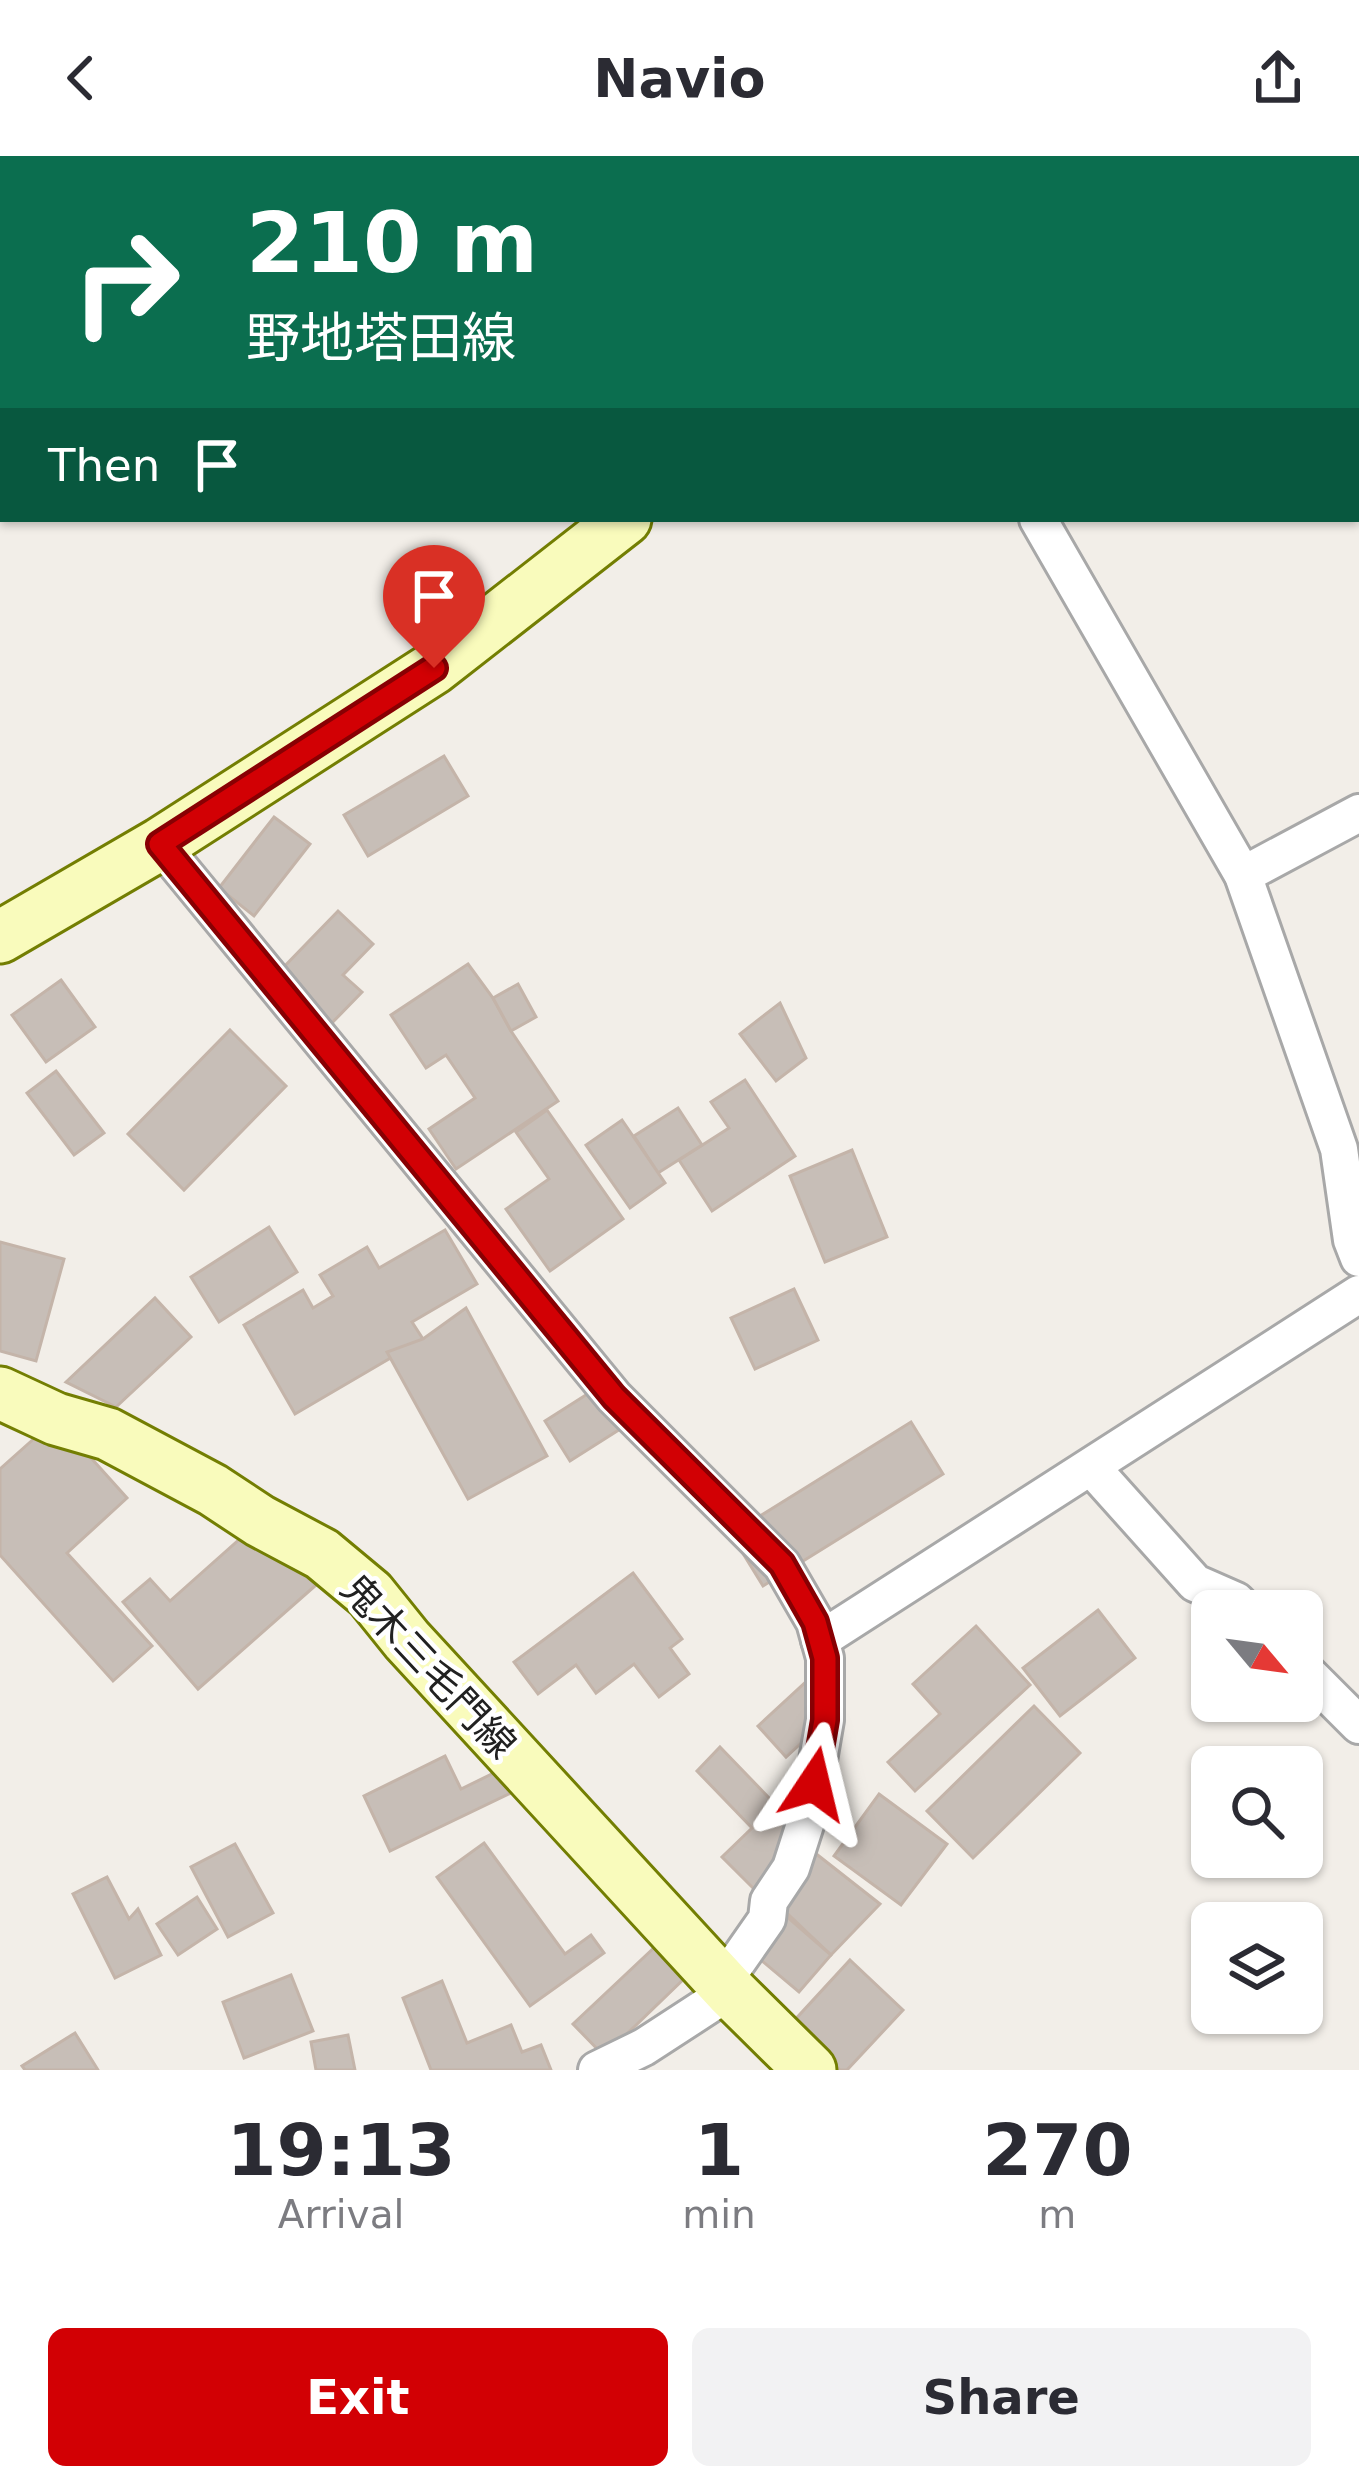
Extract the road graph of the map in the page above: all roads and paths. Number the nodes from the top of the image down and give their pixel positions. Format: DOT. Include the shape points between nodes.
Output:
graph roads {
  1 [pos="621,522"];
  2 [pos="1040,522"];
  3 [pos="1359,813"];
  4 [pos="160,844"];
  5 [pos="1243,875"];
  6 [pos="0,937"];
  7 [pos="1359,1258"];
  8 [pos="1359,1294"];
  9 [pos="0,1393"];
  10 [pos="1092,1468"];
  11 [pos="1211,1590"];
  12 [pos="820,1640"];
  13 [pos="1323,1689"];
  14 [pos="1359,1725"];
  15 [pos="726,1986"];
  16 [pos="597,2070"];
  17 [pos="810,2070"];
  1 -- 4 [label="main road" via="434,668"];
  2 -- 5 [label="street"];
  3 -- 5 [label="street"];
  4 -- 6 [label="main road"];
  4 -- 12 [label="street" via="614,1397 782,1564"];
  5 -- 7 [label="street" via="1339,1149"];
  8 -- 10 [label="street"];
  9 -- 15 [label="main road, 鬼木三毛門線" via="108,1434 322,1554 370,1594"];
  10 -- 11 [label="street" via="1195,1583"];
  10 -- 12 [label="street"];
  12 -- 15 [label="street" via="825,1720 808,1812 767,1919"];
  13 -- 14 [label="street"];
  15 -- 16 [label="street" via="644,2047"];
  15 -- 17 [label="main road, 鬼木三毛門線"];
}
